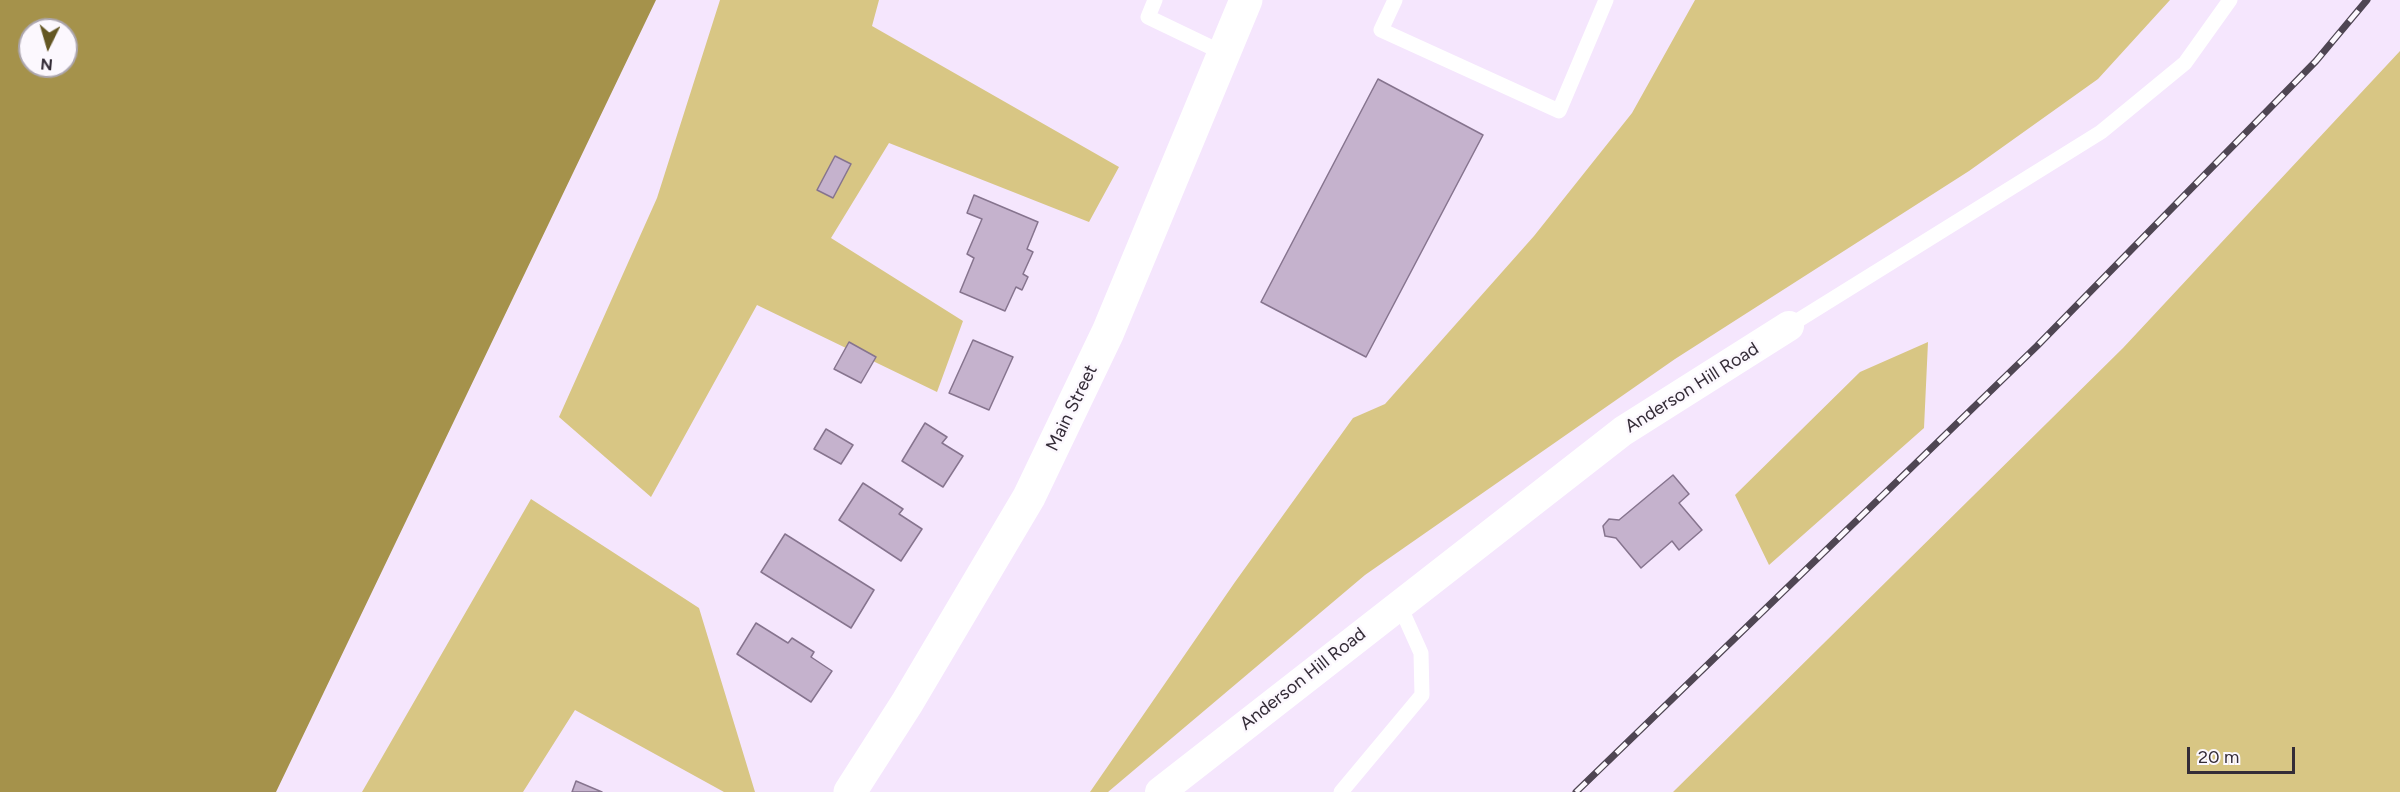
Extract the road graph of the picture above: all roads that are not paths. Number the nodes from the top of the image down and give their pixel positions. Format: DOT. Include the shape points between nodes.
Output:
graph roads {
  1 [pos="1155,0"];
  2 [pos="1246,0"];
  3 [pos="1395,0"];
  4 [pos="1606,0"];
  5 [pos="2230,0"];
  6 [pos="1223,53"];
  7 [pos="1790,326"];
  8 [pos="1400,604"];
  9 [pos="850,792"];
  10 [pos="1160,792"];
  11 [pos="1341,792"];
  1 -- 6 [label="lane" via="1148,16"];
  2 -- 6 [label="main road, Main Street"];
  3 -- 4 [label="lane" via="1381,30 1559,111"];
  5 -- 7 [label="lane, Anderson Hill Road" via="2184,63 2101,132"];
  6 -- 9 [label="main road, Main Street" via="1108,332 1029,497"];
  7 -- 8 [label="street, Anderson Hill Road" via="1623,431"];
  8 -- 10 [label="street, Anderson Hill Road"];
  8 -- 11 [label="lane" via="1421,653 1422,694"];
}
